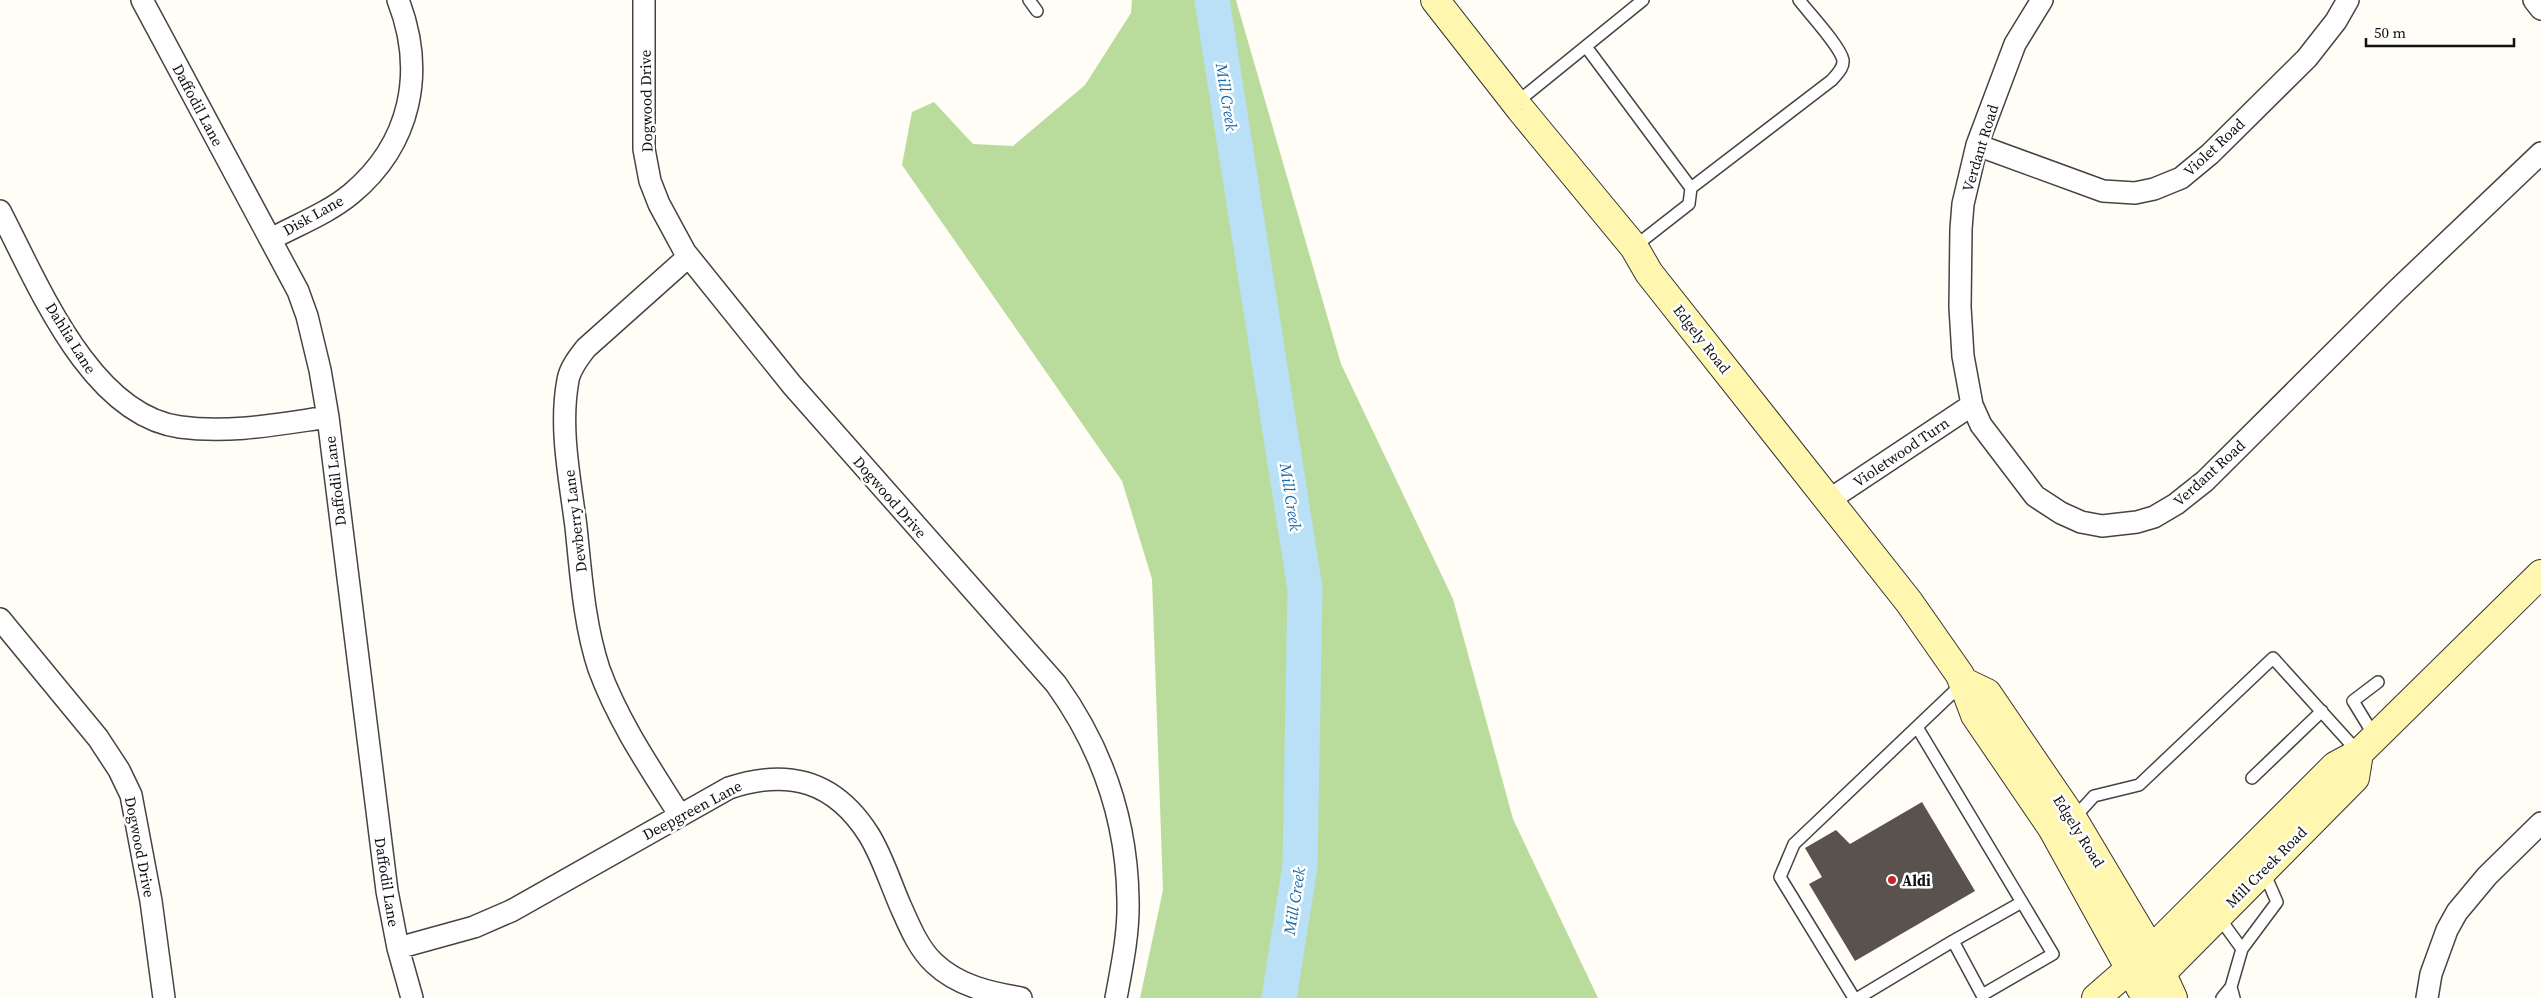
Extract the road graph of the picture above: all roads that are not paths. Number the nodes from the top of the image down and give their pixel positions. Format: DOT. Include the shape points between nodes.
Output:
graph roads {
  1 [pos="142,0"];
  2 [pos="398,0"];
  3 [pos="644,0"];
  4 [pos="1029,0"];
  5 [pos="1435,0"];
  6 [pos="1643,0"];
  7 [pos="1799,0"];
  8 [pos="2042,0"];
  9 [pos="2348,0"];
  10 [pos="2534,0"];
  11 [pos="2541,9"];
  12 [pos="1037,11"];
  13 [pos="1587,48"];
  14 [pos="1516,103"];
  15 [pos="1977,145"];
  16 [pos="2541,153"];
  17 [pos="1691,188"];
  18 [pos="0,211"];
  19 [pos="271,239"];
  20 [pos="1634,247"];
  21 [pos="688,257"];
  22 [pos="1972,405"];
  23 [pos="328,417"];
  24 [pos="1830,500"];
  25 [pos="2541,574"];
  26 [pos="0,619"];
  27 [pos="1964,682"];
  28 [pos="2378,682"];
  29 [pos="2322,711"];
  30 [pos="1917,727"];
  31 [pos="2367,745"];
  32 [pos="2252,778"];
  33 [pos="679,814"];
  34 [pos="2073,819"];
  35 [pos="2541,823"];
  36 [pos="2263,870"];
  37 [pos="2022,902"];
  38 [pos="2218,916"];
  39 [pos="1953,941"];
  40 [pos="398,948"];
  41 [pos="2242,949"];
  42 [pos="2151,950"];
  43 [pos="2128,969"];
  44 [pos="2152,992"];
  45 [pos="2232,993"];
  46 [pos="164,998"];
  47 [pos="412,998"];
  48 [pos="1022,998"];
  49 [pos="1116,998"];
  50 [pos="1854,998"];
  51 [pos="1858,998"];
  52 [pos="2096,998"];
  53 [pos="2222,998"];
  54 [pos="2427,998"];
  1 -- 19 [label="street, Daffodil Lane"];
  2 -- 19 [label="street, Disk Lane" via="411,47 412,73 408,104 390,150 350,195"];
  3 -- 21 [label="street, Dogwood Drive" via="644,149 650,182"];
  4 -- 12 [label="lane"];
  5 -- 14 [label="main road, Edgely Road"];
  6 -- 13 [label="lane"];
  7 -- 17 [label="lane" via="1838,50 1843,61 1842,70"];
  8 -- 15 [label="street, Verdant Road" via="2015,44"];
  9 -- 15 [label="street, Violet Road" via="2307,58 2210,154 2182,178 2154,189 2125,193 2103,191"];
  10 -- 11 [label="street"];
  13 -- 14 [label="lane"];
  13 -- 17 [label="lane"];
  14 -- 20 [label="main road, Edgely Road"];
  15 -- 22 [label="street, Verdant Road" via="1966,188 1961,229 1963,356"];
  16 -- 22 [label="street, Verdant Road" via="2394,292 2205,481 2154,517 2102,526 2061,514 2035,496 2013,470 1980,425"];
  17 -- 20 [label="lane" via="1689,204"];
  18 -- 23 [label="street, Dahlia Lane" via="71,343 99,381 121,402 146,417 178,427 213,430"];
  19 -- 23 [label="street, Daffodil Lane" via="307,316"];
  20 -- 24 [label="main road, Edgely Road" via="1649,273"];
  21 -- 33 [label="street, Dewberry Lane" via="586,348 568,377 564,403 571,490 591,641 617,710"];
  21 -- 49 [label="street, Dogwood Drive" via="792,385 1013,634 1078,714 1108,779 1127,864 1128,902"];
  22 -- 24 [label="street, Violetwood Turn"];
  23 -- 40 [label="street, Daffodil Lane" via="372,784"];
  24 -- 27 [label="main road, Edgely Road" via="1909,602"];
  25 -- 31 [label="main road, Mill Creek Road"];
  26 -- 46 [label="street, Dogwood Drive" via="98,738 120,770 131,795 150,892"];
  27 -- 30 [label="lane"];
  27 -- 34 [label="main road, Edgely Road" via="1987,694"];
  27 -- 43 [label="main road, Edgely Road" via="1975,715 2052,828"];
  28 -- 31 [label="lane" via="2354,700"];
  29 -- 31 [label="lane"];
  29 -- 32 [label="lane"];
  29 -- 34 [label="lane" via="2273,658 2139,785 2094,796"];
  30 -- 37 [label="lane"];
  30 -- 50 [label="lane" via="1794,844 1780,877"];
  31 -- 36 [label="main road, Mill Creek Road" via="2355,778"];
  31 -- 42 [label="main road, Mill Creek Road" via="2335,766"];
  33 -- 40 [label="street, Deepgreen Lane" via="511,911 474,927"];
  33 -- 48 [label="street, Deepgreen Lane" via="729,788 779,777 795,779 836,796 850,808 870,836 913,934 935,964 971,986"];
  34 -- 42 [label="main road, Edgely Road"];
  35 -- 54 [label="street" via="2487,876 2457,912 2431,974"];
  36 -- 38 [label="main road, Mill Creek Road"];
  36 -- 41 [label="lane" via="2277,902"];
  37 -- 39 [label="lane"];
  37 -- 39 [label="lane" via="2053,954 1982,996"];
  38 -- 41 [label="lane"];
  38 -- 44 [label="main road, Mill Creek Road"];
  39 -- 51 [label="lane"];
  40 -- 47 [label="street, Daffodil Lane"];
  41 -- 45 [label="lane"];
  42 -- 43 [label="main road, Mill Creek Road"];
  42 -- 44 [label="main road, Edgely Road"];
  43 -- 44 [label="main road, Edgely Road"];
  43 -- 52 [label="main road, Mill Creek Road"];
  45 -- 53 [label="lane"];
}
